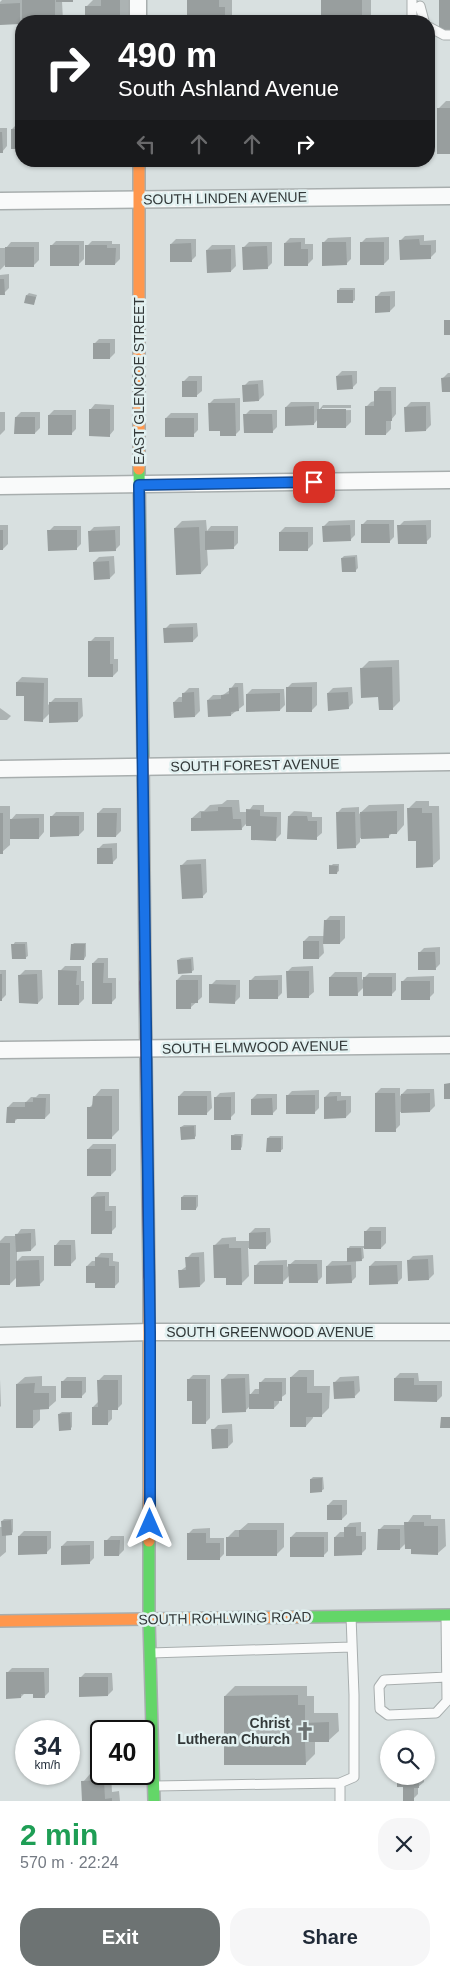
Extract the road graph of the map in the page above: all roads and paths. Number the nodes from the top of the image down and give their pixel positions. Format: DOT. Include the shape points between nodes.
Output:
graph roads {
  1 [pos="138,0"];
  2 [pos="416,3"];
  3 [pos="138,15"];
  4 [pos="421,15"];
  5 [pos="435,30"];
  6 [pos="450,35"];
  7 [pos="139,167"];
  8 [pos="450,196"];
  9 [pos="139,199"];
  10 [pos="0,201"];
  11 [pos="450,480"];
  12 [pos="139,485"];
  13 [pos="0,486"];
  14 [pos="450,762"];
  15 [pos="142,767"];
  16 [pos="0,769"];
  17 [pos="450,1045"];
  18 [pos="146,1048"];
  19 [pos="0,1050"];
  20 [pos="150,1332"];
  21 [pos="450,1332"];
  22 [pos="0,1336"];
  23 [pos="448,1615"];
  24 [pos="351,1616"];
  25 [pos="149,1619"];
  26 [pos="0,1621"];
  27 [pos="352,1647"];
  28 [pos="150,1653"];
  29 [pos="447,1677"];
  30 [pos="449,1702"];
  31 [pos="340,1783"];
  32 [pos="154,1786"];
  33 [pos="154,1801"];
  34 [pos="340,1801"];
  1 -- 3 [label="street"];
  2 -- 4 [label="lane"];
  5 -- 6 [label="lane"];
  7 -- 9 [label="street, EAST GLENCOE STREET"];
  8 -- 9 [label="street, SOUTH LINDEN AVENUE"];
  9 -- 10 [label="street, SOUTH LINDEN AVENUE"];
  9 -- 12 [label="street, EAST GLENCOE STREET"];
  11 -- 12 [label="street"];
  12 -- 13 [label="street"];
  12 -- 15 [label="street, EAST GLENCOE STREET"];
  14 -- 15 [label="street, SOUTH FOREST AVENUE"];
  15 -- 16 [label="street, SOUTH FOREST AVENUE"];
  15 -- 18 [label="street, EAST GLENCOE STREET"];
  17 -- 18 [label="street, SOUTH ELMWOOD AVENUE"];
  18 -- 19 [label="street, SOUTH ELMWOOD AVENUE"];
  18 -- 20 [label="street, EAST GLENCOE STREET"];
  20 -- 21 [label="street, SOUTH GREENWOOD AVENUE"];
  20 -- 22 [label="street, SOUTH GREENWOOD AVENUE"];
  20 -- 25 [label="street, EAST GLENCOE STREET"];
  23 -- 24 [label="street, SOUTH ROHLWING ROAD"];
  23 -- 29 [label="lane"];
  24 -- 25 [label="street, SOUTH ROHLWING ROAD"];
  24 -- 27 [label="lane"];
  25 -- 26 [label="street, SOUTH ROHLWING ROAD"];
  25 -- 28 [label="street, EAST GLENCOE STREET"];
  27 -- 28 [label="lane"];
  27 -- 31 [label="lane" via="354,1778"];
  28 -- 32 [label="street, EAST GLENCOE STREET"];
  29 -- 30 [label="lane"];
  29 -- 30 [label="lane" via="384,1680 379,1687 380,1708 388,1715 436,1713"];
  31 -- 32 [label="lane"];
  31 -- 34 [label="lane"];
  32 -- 33 [label="street, EAST GLENCOE STREET"];
}
